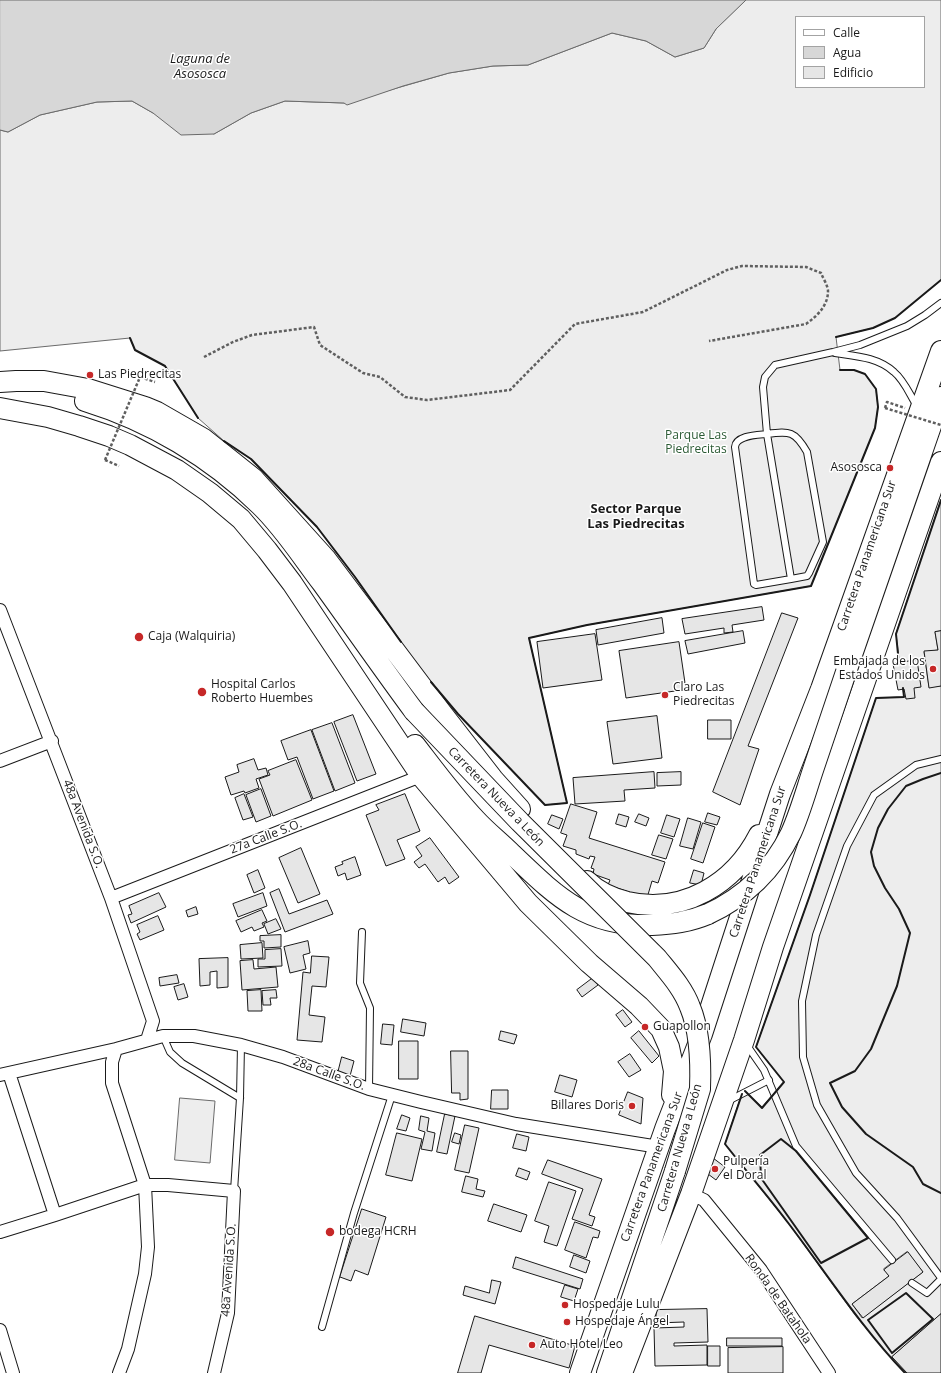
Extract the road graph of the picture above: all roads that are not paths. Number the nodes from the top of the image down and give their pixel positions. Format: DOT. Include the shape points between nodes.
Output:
graph roads {
  1 [pos="941,303"];
  2 [pos="941,351"];
  3 [pos="833,352"];
  4 [pos="0,382"];
  5 [pos="0,386"];
  6 [pos="0,397"];
  7 [pos="941,397"];
  8 [pos="0,408"];
  9 [pos="919,410"];
  10 [pos="153,428"];
  11 [pos="767,434"];
  12 [pos="941,462"];
  13 [pos="791,579"];
  14 [pos="292,583"];
  15 [pos="0,610"];
  16 [pos="52,741"];
  17 [pos="941,759"];
  18 [pos="0,761"];
  19 [pos="421,776"];
  20 [pos="780,794"];
  21 [pos="111,898"];
  22 [pos="362,932"];
  23 [pos="163,1036"];
  24 [pos="147,1040"];
  25 [pos="744,1040"];
  26 [pos="241,1045"];
  27 [pos="116,1049"];
  28 [pos="4,1074"];
  29 [pos="769,1080"];
  30 [pos="369,1089"];
  31 [pos="392,1095"];
  32 [pos="240,1098"];
  33 [pos="722,1105"];
  34 [pos="662,1138"];
  35 [pos="145,1185"];
  36 [pos="234,1190"];
  37 [pos="691,1194"];
  38 [pos="55,1215"];
  39 [pos="0,1232"];
  40 [pos="892,1260"];
  41 [pos="941,1279"];
  42 [pos="912,1283"];
  43 [pos="322,1327"];
  44 [pos="0,1330"];
  45 [pos="13,1373"];
  46 [pos="119,1373"];
  47 [pos="214,1373"];
  48 [pos="580,1373"];
  49 [pos="607,1373"];
  50 [pos="622,1373"];
  51 [pos="828,1373"];
  1 -- 3 [label="lane" via="907,326 860,345"];
  2 -- 9 [label="highway, Carretera Panamericana Sur"];
  3 -- 9 [label="lane" via="882,363 895,372"];
  3 -- 11 [label="lane" via="775,365 765,377 763,387"];
  4 -- 20 [label="highway" via="44,381 88,389 145,407 204,439 253,478 326,558 493,779 584,878 602,893 614,899 636,904 663,904 687,900 712,888 726,878 752,849"];
  5 -- 10 [label="highway, Carretera Nueva a León" via="49,392 86,401"];
  6 -- 10 [label="highway" via="46,403 121,427"];
  7 -- 14 [label="highway, bridge" via="791,833 762,877 721,908 699,918 644,925 600,919 576,908 548,888 477,821 450,791"];
  8 -- 14 [label="highway, Carretera Nueva a León" via="48,417 109,436 177,470 241,519"];
  9 -- 20 [label="highway, Carretera Panamericana Sur" via="821,688"];
  10 -- 49 [label="highway, Carretera Nueva a León, bridge" via="190,448 226,473 261,506 289,538 414,711 525,828 657,958 676,982 690,1006 699,1047 700,1089 656,1230"];
  11 -- 13 [label="lane"];
  11 -- 13 [label="lane" via="793,434 803,444 807,452 824,542 810,573"];
  11 -- 13 [label="lane" via="739,439 735,443 754,584"];
  12 -- 25 [label="highway" via="773,946"];
  14 -- 19 [label="highway, Carretera Nueva a León"];
  15 -- 16 [label="street, 48a Avenida S.O."];
  16 -- 18 [label="street"];
  16 -- 21 [label="street, 48a Avenida S.O."];
  17 -- 41 [label="lane" via="916,765 874,795 847,846 816,935 802,1001 803,1057 817,1105 856,1173 897,1218"];
  19 -- 21 [label="street, 27a Calle S.O."];
  19 -- 34 [label="highway, Carretera Nueva a León" via="528,903 589,963 639,1006 660,1029 669,1047 674,1071 672,1094"];
  20 -- 34 [label="highway, Carretera Panamericana Sur" via="702,1034"];
  21 -- 24 [label="street, 48a Avenida S.O." via="153,1021"];
  22 -- 30 [label="lane" via="360,983 370,1008"];
  23 -- 24 [label="street, 28a Calle S.O."];
  23 -- 26 [label="street, 28a Calle S.O." via="194,1036"];
  23 -- 32 [label="lane" via="170,1052 182,1063"];
  24 -- 27 [label="street, 28a Calle S.O."];
  25 -- 29 [label="lane"];
  25 -- 33 [label="highway"];
  26 -- 30 [label="street, 28a Calle S.O." via="283,1057"];
  26 -- 32 [label="lane"];
  27 -- 28 [label="street, 28a Calle S.O."];
  27 -- 35 [label="street" via="112,1062 112,1083"];
  28 -- 38 [label="street"];
  29 -- 33 [label="lane"];
  29 -- 40 [label="lane" via="796,1146"];
  30 -- 31 [label="street, 28a Calle S.O."];
  31 -- 34 [label="street, 28a Calle S.O." via="516,1124"];
  31 -- 43 [label="lane" via="354,1213"];
  32 -- 36 [label="lane"];
  33 -- 37 [label="highway"];
  34 -- 48 [label="highway, Carretera Panamericana Sur"];
  35 -- 36 [label="street"];
  35 -- 38 [label="street"];
  35 -- 46 [label="street" via="148,1247 145,1274 128,1349"];
  36 -- 47 [label="street, 48a Avenida S.O." via="228,1313"];
  37 -- 50 [label="highway"];
  37 -- 51 [label="street, Ronda de Batahola" via="704,1200 761,1270"];
  38 -- 39 [label="street"];
  41 -- 42 [label="lane" via="927,1293"];
  44 -- 45 [label="street"];
}
